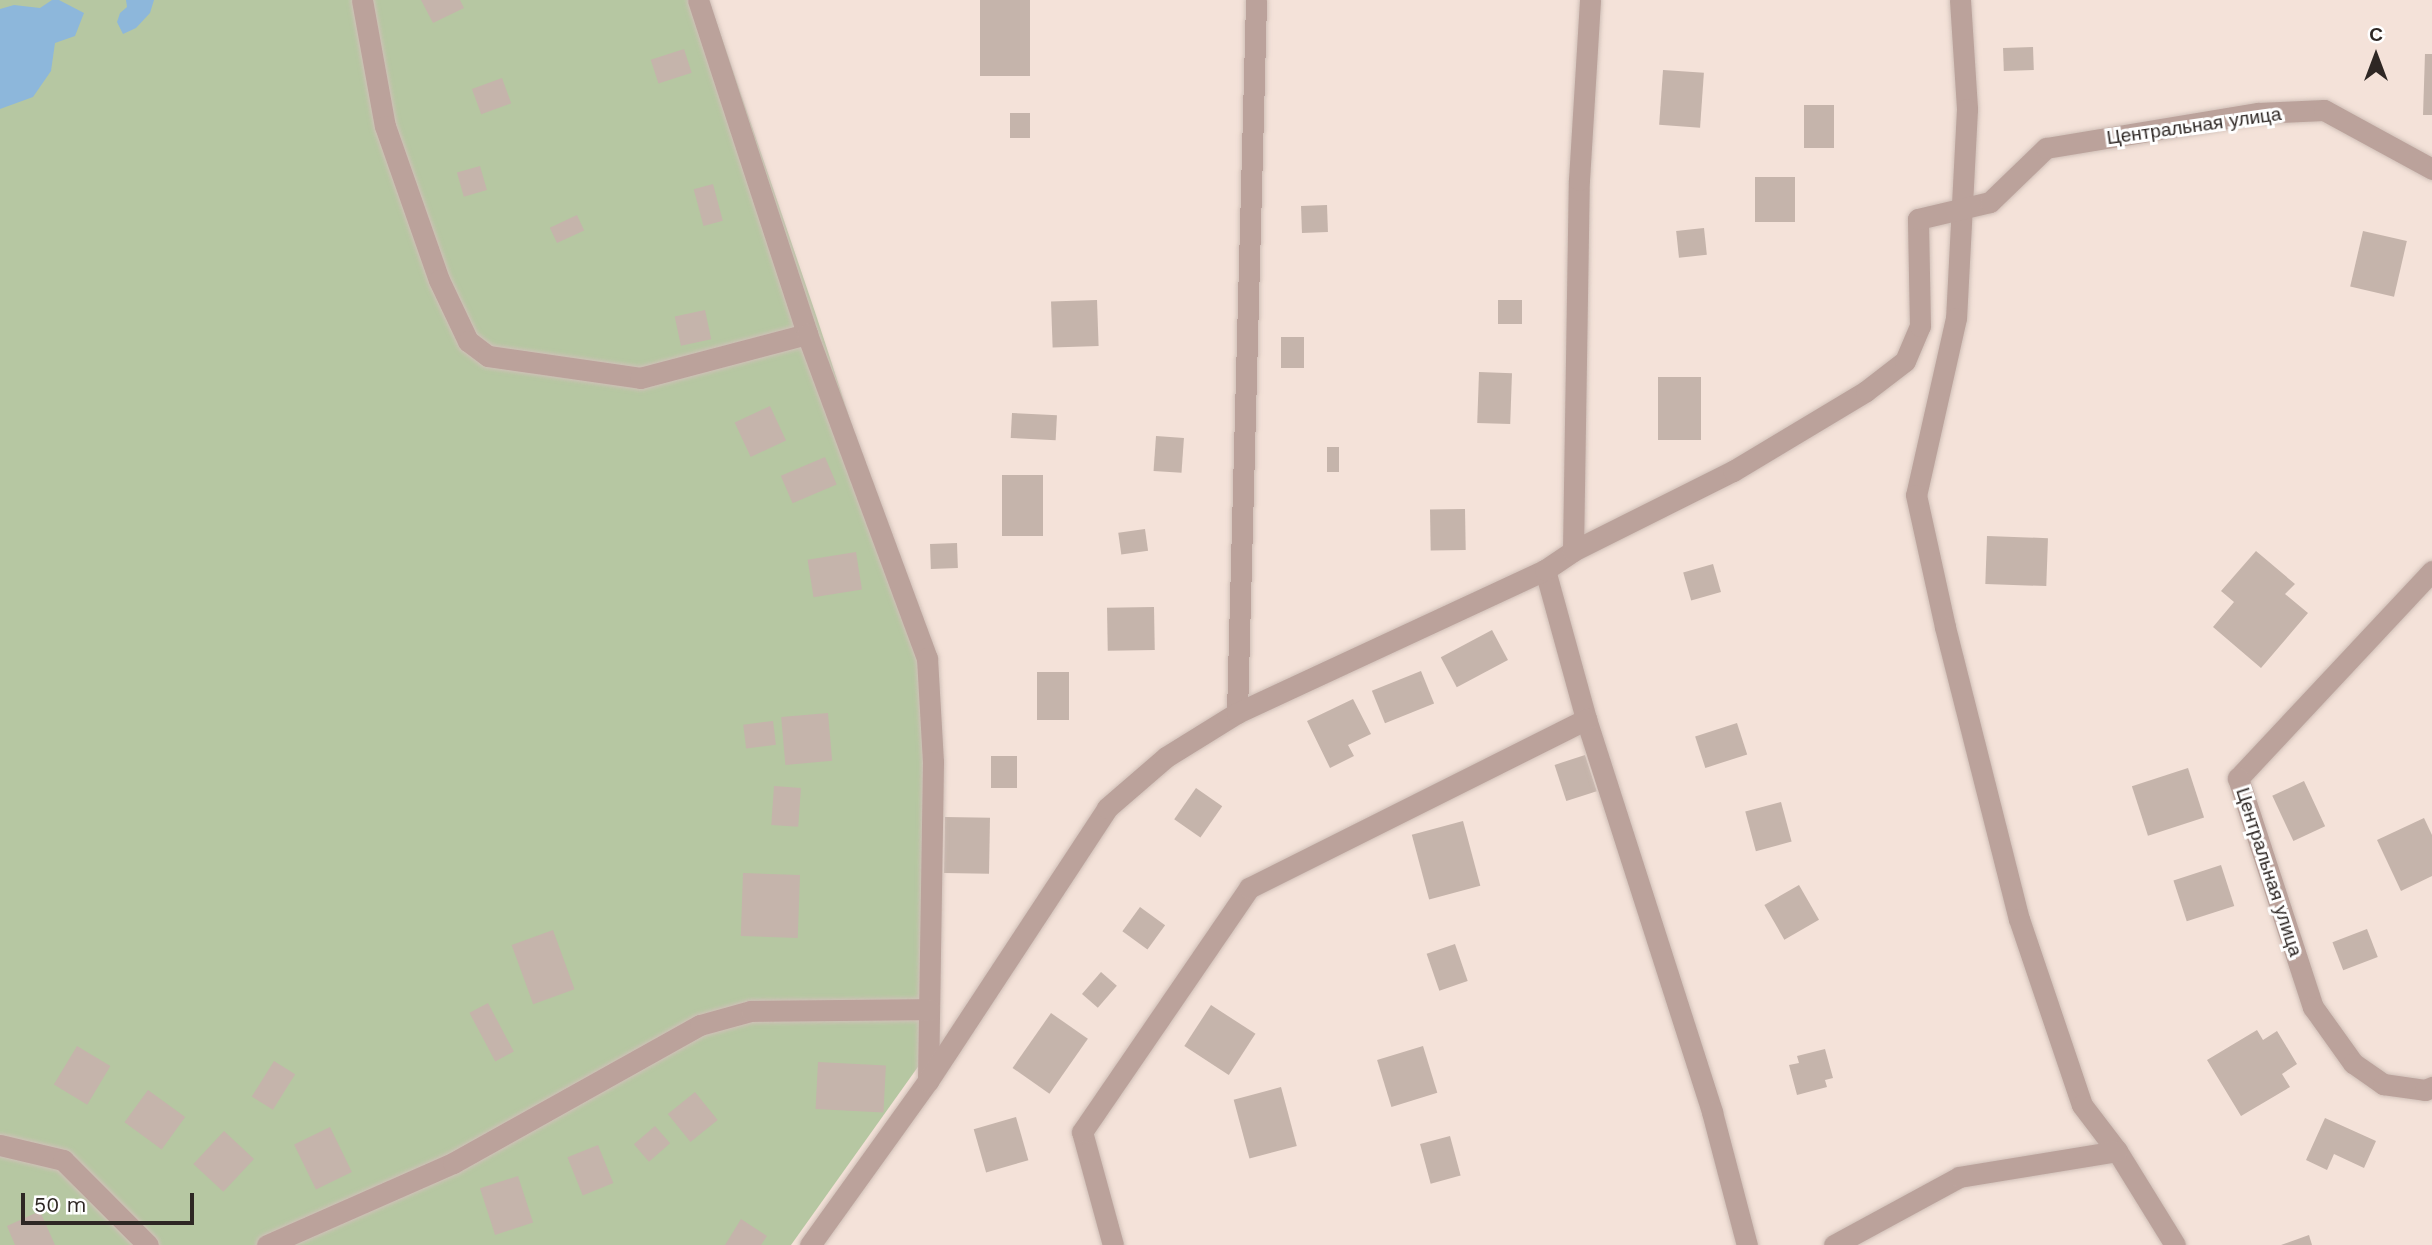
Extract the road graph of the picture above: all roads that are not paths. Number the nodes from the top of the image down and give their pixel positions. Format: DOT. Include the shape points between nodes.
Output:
graph roads {
  1 [pos="362,0"];
  2 [pos="698,0"];
  3 [pos="1256,0"];
  4 [pos="1590,0"];
  5 [pos="1960,0"];
  6 [pos="2432,169"];
  7 [pos="1964,210"];
  8 [pos="807,334"];
  9 [pos="1573,551"];
  10 [pos="1545,570"];
  11 [pos="2432,571"];
  12 [pos="1237,713"];
  13 [pos="1587,719"];
  14 [pos="929,1009"];
  15 [pos="928,1082"];
  16 [pos="2432,1087"];
  17 [pos="0,1145"];
  18 [pos="2117,1151"];
  19 [pos="148,1245"];
  20 [pos="267,1245"];
  21 [pos="810,1245"];
  22 [pos="1112,1245"];
  23 [pos="1747,1245"];
  24 [pos="1834,1245"];
  25 [pos="2175,1245"];
  1 -- 8 [label="street" via="384,126 439,279 468,341 478,349 488,356 640,378"];
  2 -- 8 [label="street"];
  3 -- 12 [label="street"];
  4 -- 9 [label="street" via="1578,180"];
  5 -- 7 [label="street" via="1967,109"];
  6 -- 7 [label="street, Центральная улица" via="2324,110 2258,113 2046,148 1990,202"];
  7 -- 9 [label="street, Центральная улица" via="1918,219 1920,326 1905,361 1866,391 1733,471"];
  7 -- 18 [label="street" via="1955,318 1916,495 2019,919 2082,1105"];
  8 -- 14 [label="street" via="927,658 933,762"];
  9 -- 10 [label="street"];
  10 -- 12 [label="street"];
  10 -- 13 [label="street"];
  11 -- 16 [label="street, Центральная улица" via="2238,778 2313,1007 2353,1063 2383,1084"];
  12 -- 15 [label="street" via="1166,757 1107,808"];
  13 -- 22 [label="street" via="1250,888 1082,1132"];
  13 -- 23 [label="street" via="1712,1112"];
  14 -- 15 [label="street"];
  14 -- 20 [label="street" via="751,1011 700,1025 453,1163"];
  15 -- 21 [label="street"];
  17 -- 19 [label="street" via="63,1160"];
  18 -- 24 [label="street" via="1959,1177"];
  18 -- 25 [label="street"];
}
